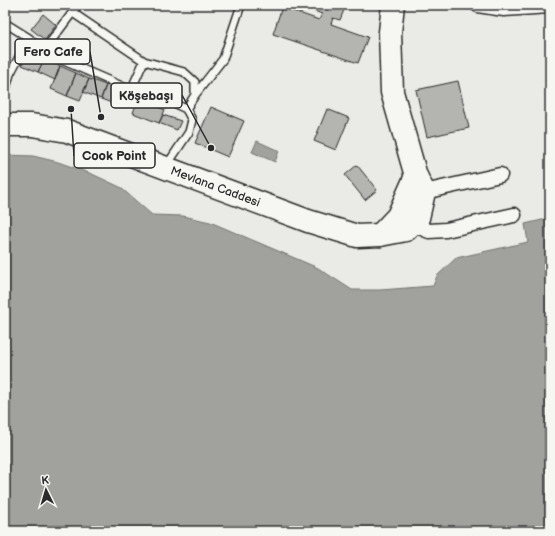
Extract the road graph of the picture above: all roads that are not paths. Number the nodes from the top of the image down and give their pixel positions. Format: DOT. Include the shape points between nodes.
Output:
graph roads {
  1 [pos="78,5"];
  2 [pos="242,5"];
  3 [pos="393,5"];
  4 [pos="478,5"];
  5 [pos="550,6"];
  6 [pos="73,13"];
  7 [pos="5,23"];
  8 [pos="29,38"];
  9 [pos="43,52"];
  10 [pos="144,61"];
  11 [pos="131,90"];
  12 [pos="5,92"];
  13 [pos="195,95"];
  14 [pos="186,109"];
  15 [pos="5,125"];
  16 [pos="165,168"];
  17 [pos="500,175"];
  18 [pos="420,184"];
  19 [pos="514,215"];
  20 [pos="412,224"];
  21 [pos="380,235"];
  1 -- 6 [label="lane"];
  2 -- 13 [label="lane" via="223,59"];
  3 -- 18 [label="main road" via="390,32 392,92"];
  4 -- 5 [label="street" via="504,9"];
  6 -- 9 [label="lane"];
  6 -- 10 [label="lane"];
  7 -- 8 [label="lane"];
  8 -- 9 [label="lane"];
  8 -- 12 [label="lane" via="10,74"];
  9 -- 11 [label="lane"];
  10 -- 11 [label="lane"];
  10 -- 13 [label="lane" via="184,72 195,82"];
  11 -- 14 [label="lane" via="167,100"];
  13 -- 14 [label="lane"];
  14 -- 16 [label="lane" via="192,120 189,132"];
  15 -- 16 [label="main road, Mevlana Caddesi" via="32,125 67,131"];
  16 -- 21 [label="main road, Mevlana Caddesi" via="308,222 357,236"];
  17 -- 18 [label="street"];
  18 -- 20 [label="main road" via="418,218"];
  18 -- 21 [label="main road" via="398,216"];
  19 -- 20 [label="street" via="446,230 429,230"];
  20 -- 21 [label="main road, Mevlana Caddesi" via="406,230"];
}
